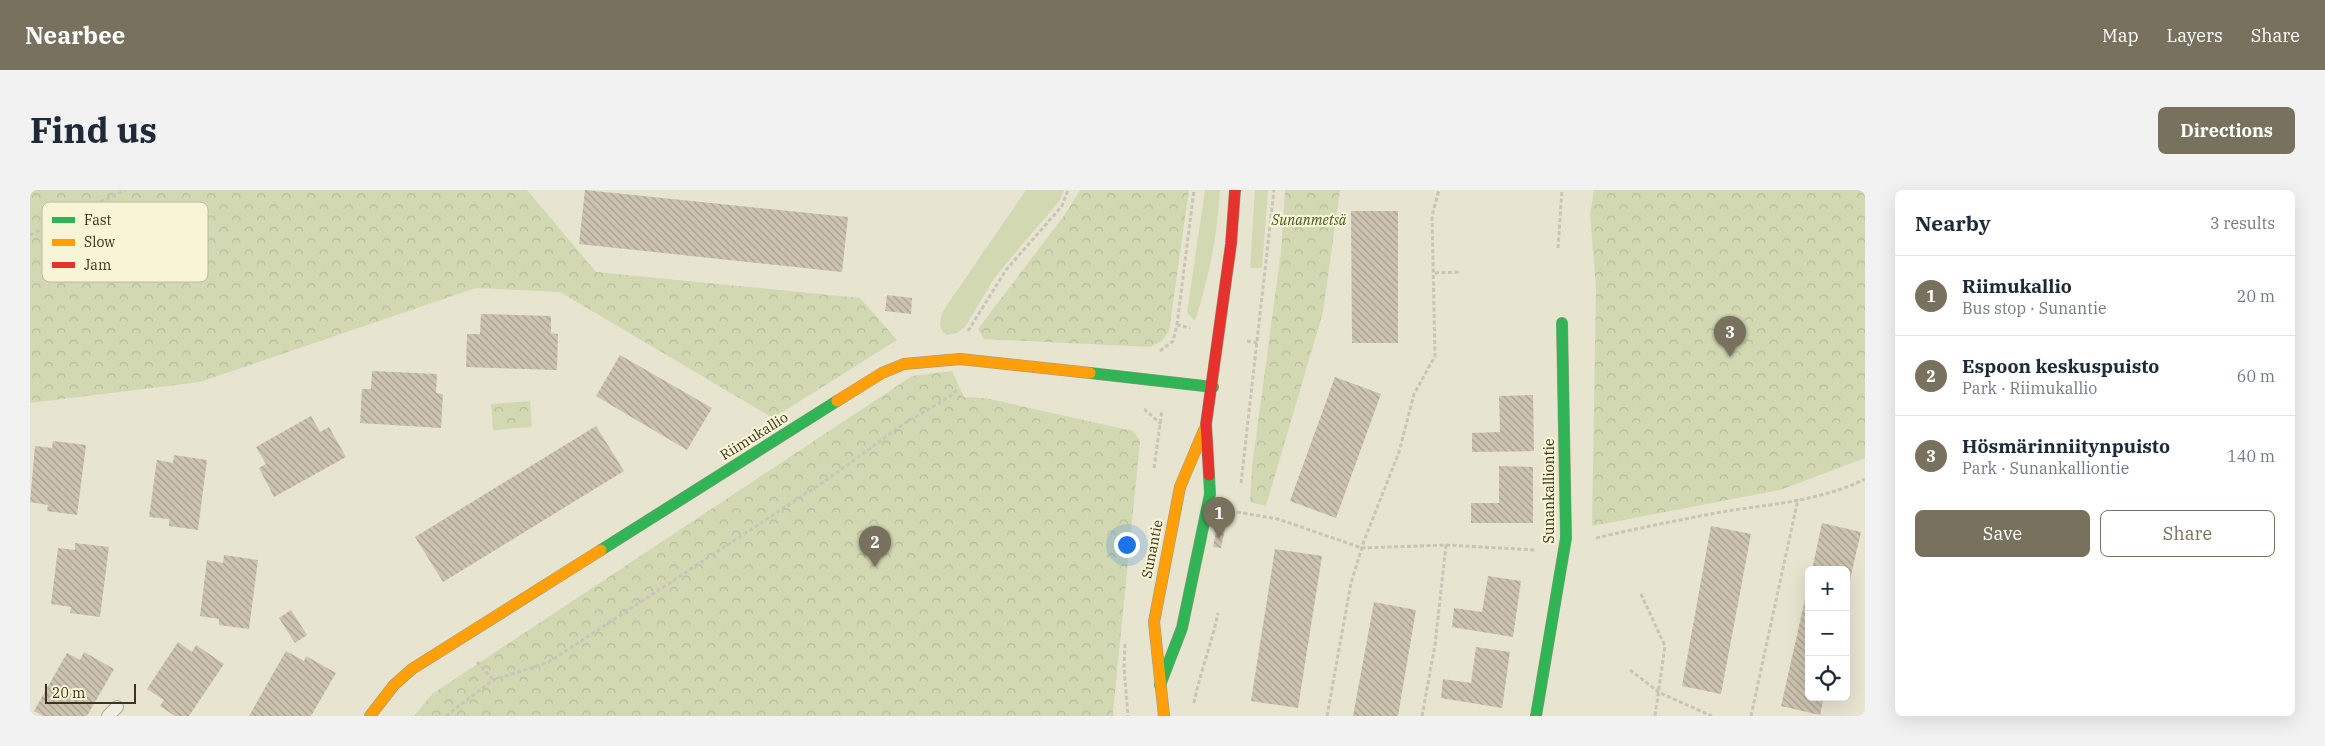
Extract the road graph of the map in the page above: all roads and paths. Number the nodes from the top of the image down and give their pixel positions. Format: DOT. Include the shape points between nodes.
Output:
graph roads {
  1 [pos="125,190"];
  2 [pos="1068,190"];
  3 [pos="1194,190"];
  4 [pos="1235,190"];
  5 [pos="1274,190"];
  6 [pos="1440,190"];
  7 [pos="1562,190"];
  8 [pos="100,202"];
  9 [pos="42,229"];
  10 [pos="30,235"];
  11 [pos="1558,248"];
  12 [pos="1461,272"];
  13 [pos="1435,273"];
  14 [pos="1562,323"];
  15 [pos="1177,324"];
  16 [pos="966,334"];
  17 [pos="1218,337"];
  18 [pos="1257,342"];
  19 [pos="1159,352"];
  20 [pos="963,384"];
  21 [pos="1213,387"];
  22 [pos="1206,424"];
  23 [pos="1865,479"];
  24 [pos="1240,491"];
  25 [pos="1798,500"];
  26 [pos="1238,506"];
  27 [pos="1237,512"];
  28 [pos="1235,522"];
  29 [pos="1566,538"];
  30 [pos="1446,545"];
  31 [pos="1362,548"];
  32 [pos="1564,552"];
  33 [pos="1641,594"];
  34 [pos="1219,606"];
  35 [pos="1630,670"];
  36 [pos="1160,685"];
  37 [pos="1660,693"];
  38 [pos="1193,708"];
  39 [pos="370,716"];
  40 [pos="446,716"];
  41 [pos="1164,716"];
  42 [pos="1327,716"];
  43 [pos="1422,716"];
  44 [pos="1536,716"];
  45 [pos="1655,716"];
  46 [pos="1712,716"];
  47 [pos="1751,716"];
  1 -- 8 [label="path"];
  2 -- 16 [label="path" via="1062,206 1006,270"];
  3 -- 15 [label="path"];
  4 -- 17 [label="street, Sunantie"];
  5 -- 18 [label="path"];
  6 -- 13 [label="path" via="1432,216"];
  7 -- 11 [label="path"];
  9 -- 10 [label="path"];
  12 -- 13 [label="path"];
  13 -- 31 [label="path" via="1435,356 1414,394 1399,452"];
  14 -- 29 [label="street, Sunankalliontie"];
  15 -- 17 [label="path"];
  15 -- 19 [label="path" via="1173,341"];
  17 -- 18 [label="path"];
  17 -- 21 [label="street, Sunantie"];
  18 -- 24 [label="path"];
  20 -- 40 [label="path" via="949,397 895,429 828,479 549,662 493,680"];
  21 -- 22 [label="street, Sunantie"];
  21 -- 39 [label="street, Riimukallio" via="960,359 904,364 882,373 412,669 394,685"];
  22 -- 36 [label="street, Sunantie" via="1210,494 1182,628"];
  22 -- 36 [label="street, Sunantie" via="1180,487 1154,622"];
  23 -- 25 [label="path" via="1846,488"];
  25 -- 29 [label="path" via="1672,520 1585,541"];
  25 -- 47 [label="path"];
  26 -- 27 [label="path"];
  27 -- 28 [label="path"];
  27 -- 31 [label="path" via="1278,520"];
  29 -- 32 [label="street, Sunankalliontie"];
  30 -- 31 [label="path"];
  30 -- 32 [label="path"];
  30 -- 43 [label="path" via="1435,645"];
  31 -- 42 [label="path" via="1351,582"];
  32 -- 44 [label="street, Sunankalliontie"];
  33 -- 37 [label="path" via="1665,646"];
  34 -- 38 [label="path"];
  35 -- 37 [label="path"];
  36 -- 41 [label="street, Sunantie"];
  37 -- 45 [label="path"];
  37 -- 46 [label="path"];
}
